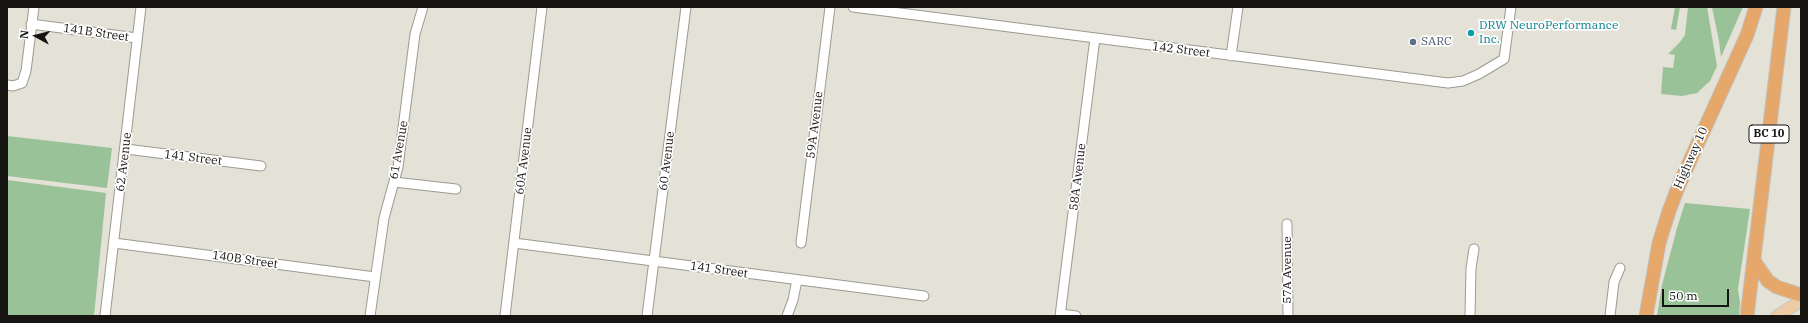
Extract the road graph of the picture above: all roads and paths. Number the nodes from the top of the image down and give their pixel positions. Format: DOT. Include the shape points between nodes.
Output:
graph roads {
  1 [pos="34,7"];
  2 [pos="141,7"];
  3 [pos="423,7"];
  4 [pos="542,7"];
  5 [pos="686,7"];
  6 [pos="830,7"];
  7 [pos="853,7"];
  8 [pos="1238,7"];
  9 [pos="1511,7"];
  10 [pos="1756,7"];
  11 [pos="1784,7"];
  12 [pos="32,24"];
  13 [pos="137,38"];
  14 [pos="1095,38"];
  15 [pos="1231,56"];
  16 [pos="7,85"];
  17 [pos="126,149"];
  18 [pos="261,166"];
  19 [pos="394,182"];
  20 [pos="456,189"];
  21 [pos="1287,224"];
  22 [pos="114,243"];
  23 [pos="801,243"];
  24 [pos="514,244"];
  25 [pos="1474,250"];
  26 [pos="1754,261"];
  27 [pos="654,262"];
  28 [pos="1620,268"];
  29 [pos="375,277"];
  30 [pos="797,280"];
  31 [pos="1801,295"];
  32 [pos="924,296"];
  33 [pos="1801,301"];
  34 [pos="1060,315"];
  35 [pos="106,316"];
  36 [pos="370,316"];
  37 [pos="505,316"];
  38 [pos="647,316"];
  39 [pos="787,316"];
  40 [pos="1076,316"];
  41 [pos="1288,316"];
  42 [pos="1470,316"];
  43 [pos="1610,316"];
  44 [pos="1646,316"];
  45 [pos="1747,316"];
  46 [pos="1777,316"];
  1 -- 12 [label="street"];
  2 -- 13 [label="street, 62 Avenue"];
  3 -- 19 [label="street, 61 Avenue" via="415,34"];
  4 -- 24 [label="street, 60A Avenue"];
  5 -- 27 [label="street, 60 Avenue"];
  6 -- 23 [label="street, 59A Avenue"];
  7 -- 14 [label="street, 142 Street"];
  8 -- 15 [label="street"];
  9 -- 15 [label="street, 142 Street" via="1504,59 1479,74 1448,84"];
  10 -- 44 [label="highway, Highway 10" via="1744,41 1669,211 1659,243"];
  11 -- 26 [label="highway, BC 10"];
  12 -- 13 [label="street, 141B Street"];
  12 -- 16 [label="street" via="22,83"];
  13 -- 17 [label="street, 62 Avenue"];
  14 -- 15 [label="street, 142 Street"];
  14 -- 34 [label="street, 58A Avenue"];
  17 -- 18 [label="street, 141 Street"];
  17 -- 22 [label="street, 62 Avenue"];
  19 -- 20 [label="street"];
  19 -- 29 [label="street, 61 Avenue" via="384,218"];
  21 -- 41 [label="street, 57A Avenue"];
  22 -- 29 [label="street, 140B Street"];
  22 -- 35 [label="street, 62 Avenue"];
  24 -- 27 [label="street, 141 Street"];
  24 -- 37 [label="street, 60A Avenue"];
  25 -- 42 [label="street"];
  26 -- 31 [label="highway" via="1768,281 1777,288"];
  26 -- 45 [label="highway, BC 10"];
  27 -- 30 [label="street, 141 Street"];
  27 -- 38 [label="street, 60 Avenue"];
  28 -- 43 [label="street" via="1614,282"];
  29 -- 36 [label="street, 61 Avenue"];
  30 -- 32 [label="street, 141 Street"];
  30 -- 39 [label="street"];
  33 -- 46 [label="main road"];
  34 -- 40 [label="street"];
}
